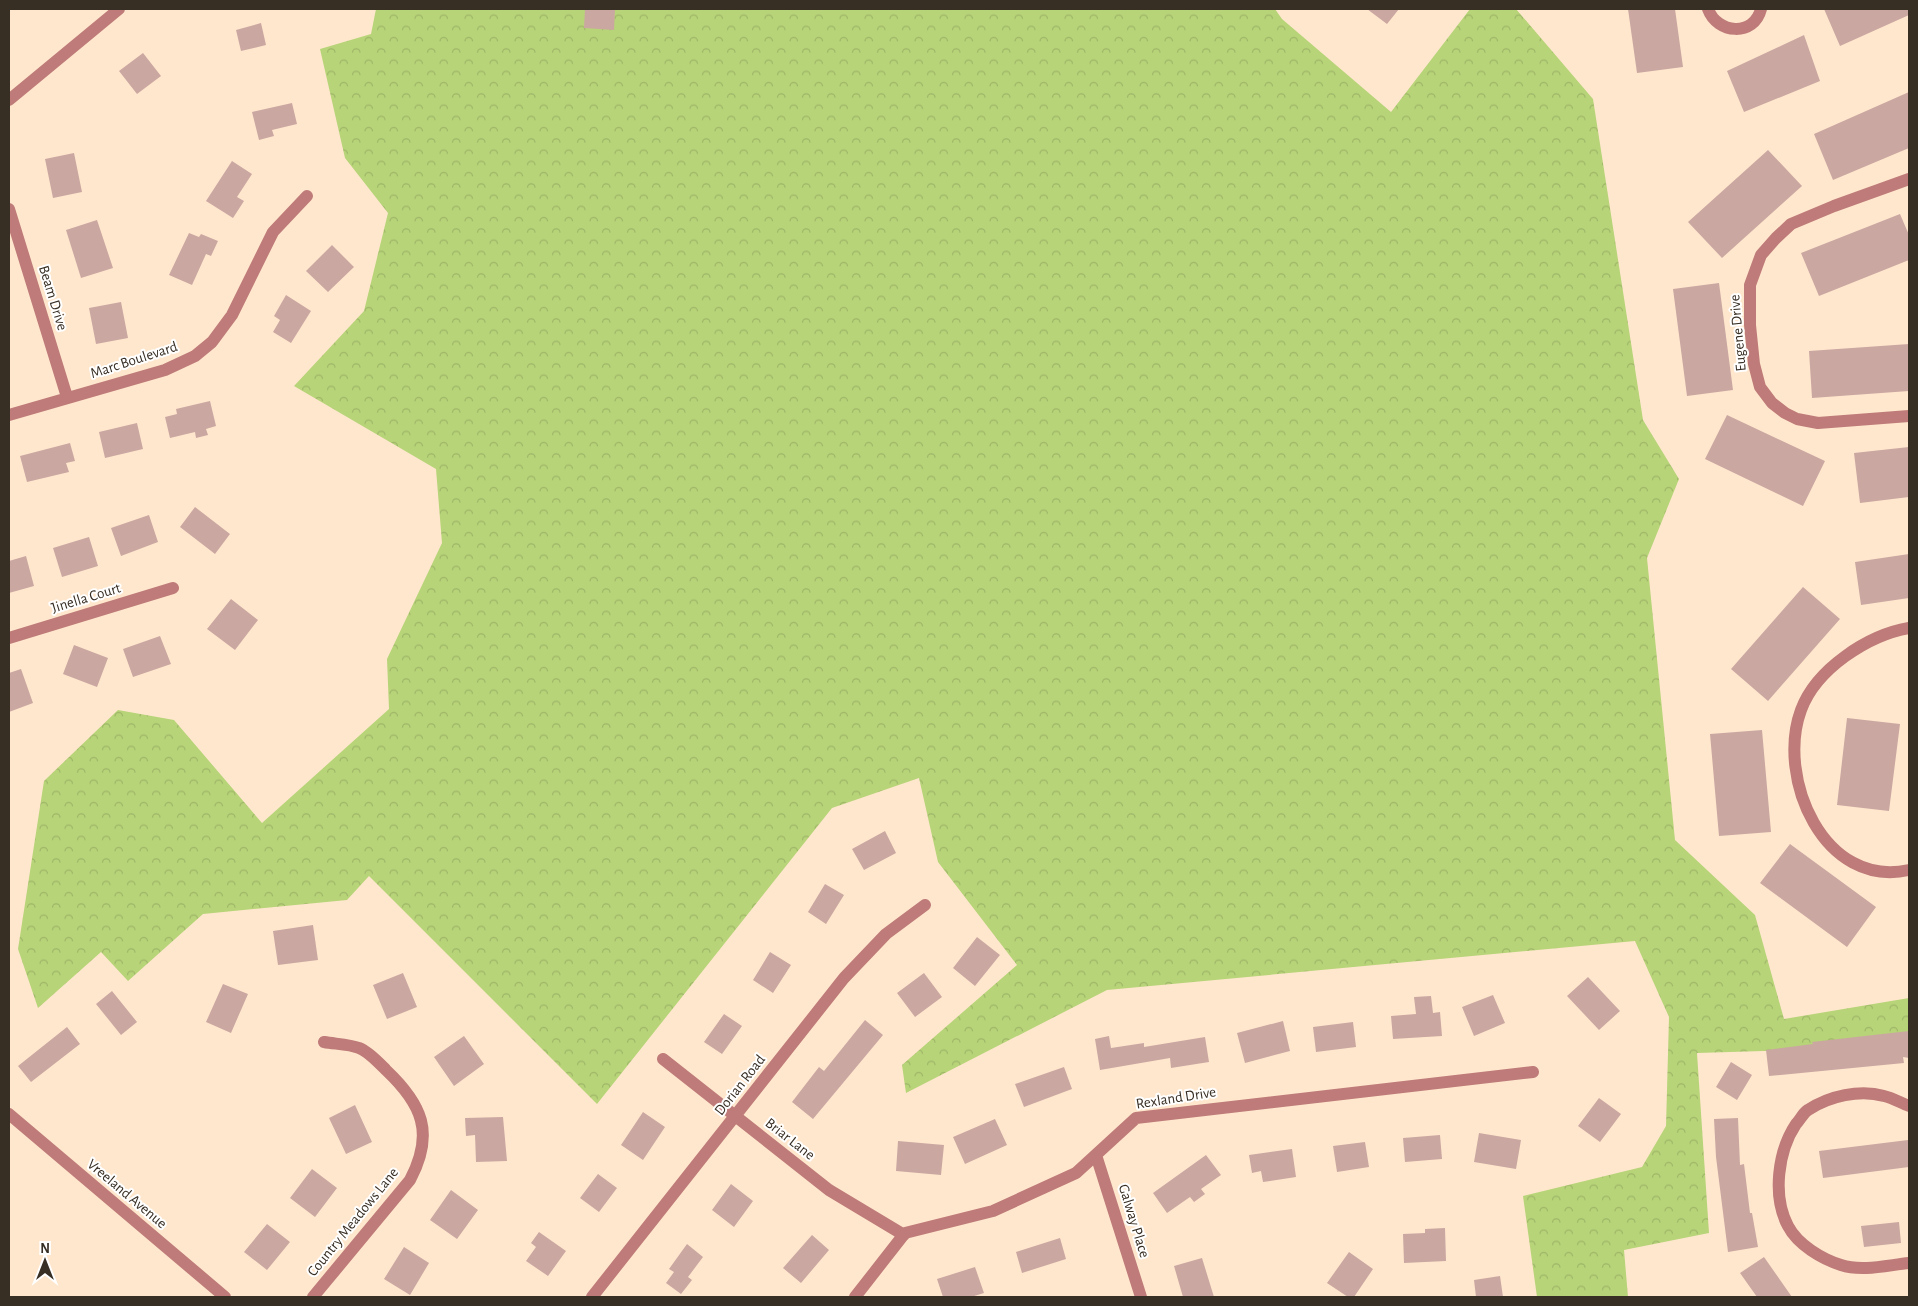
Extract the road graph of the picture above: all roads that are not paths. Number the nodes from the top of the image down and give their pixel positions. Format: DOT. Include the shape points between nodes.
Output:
graph roads {
  1 [pos="119,9"];
  2 [pos="1708,9"];
  3 [pos="1761,9"];
  4 [pos="9,100"];
  5 [pos="1909,178"];
  6 [pos="307,196"];
  7 [pos="9,209"];
  8 [pos="67,398"];
  9 [pos="9,415"];
  10 [pos="1909,416"];
  11 [pos="173,588"];
  12 [pos="1909,628"];
  13 [pos="9,638"];
  14 [pos="1909,870"];
  15 [pos="925,905"];
  16 [pos="324,1042"];
  17 [pos="663,1059"];
  18 [pos="1533,1072"];
  19 [pos="1909,1106"];
  20 [pos="9,1114"];
  21 [pos="735,1116"];
  22 [pos="1096,1155"];
  23 [pos="904,1235"];
  24 [pos="1909,1263"];
  25 [pos="225,1297"];
  26 [pos="313,1297"];
  27 [pos="592,1297"];
  28 [pos="855,1297"];
  29 [pos="1141,1297"];
  1 -- 4 [label="street"];
  2 -- 3 [label="street" via="1714,20 1734,30 1754,22"];
  5 -- 10 [label="street, Eugene Drive" via="1791,224 1761,255 1750,285 1750,325 1760,388 1785,413 1818,424"];
  6 -- 8 [label="street, Marc Boulevard" via="273,232 232,315 212,342 190,359 165,370"];
  7 -- 8 [label="street, Beam Drive"];
  8 -- 9 [label="street, Marc Boulevard"];
  11 -- 13 [label="street, Jinella Court"];
  12 -- 14 [label="street" via="1856,649 1834,665 1806,699 1798,720 1795,753 1801,797 1815,827 1834,848 1851,861 1872,870"];
  15 -- 21 [label="street, Dorian Road" via="886,934 844,978"];
  16 -- 26 [label="street, Country Meadows Lane" via="360,1048 396,1079 416,1105 422,1137 419,1159 410,1180"];
  17 -- 21 [label="street, Briar Lane"];
  18 -- 22 [label="street, Rexland Drive" via="1136,1118"];
  19 -- 24 [label="street" via="1883,1096 1857,1094 1830,1098 1806,1110 1791,1132 1778,1170 1781,1208 1788,1227 1816,1255 1843,1266 1867,1268"];
  20 -- 25 [label="street, Vreeland Avenue"];
  21 -- 23 [label="street, Briar Lane" via="828,1190"];
  21 -- 27 [label="street, Dorian Road"];
  22 -- 23 [label="street, Rexland Drive" via="1076,1173 993,1211"];
  22 -- 29 [label="street, Galway Place"];
  23 -- 28 [label="street"];
}
